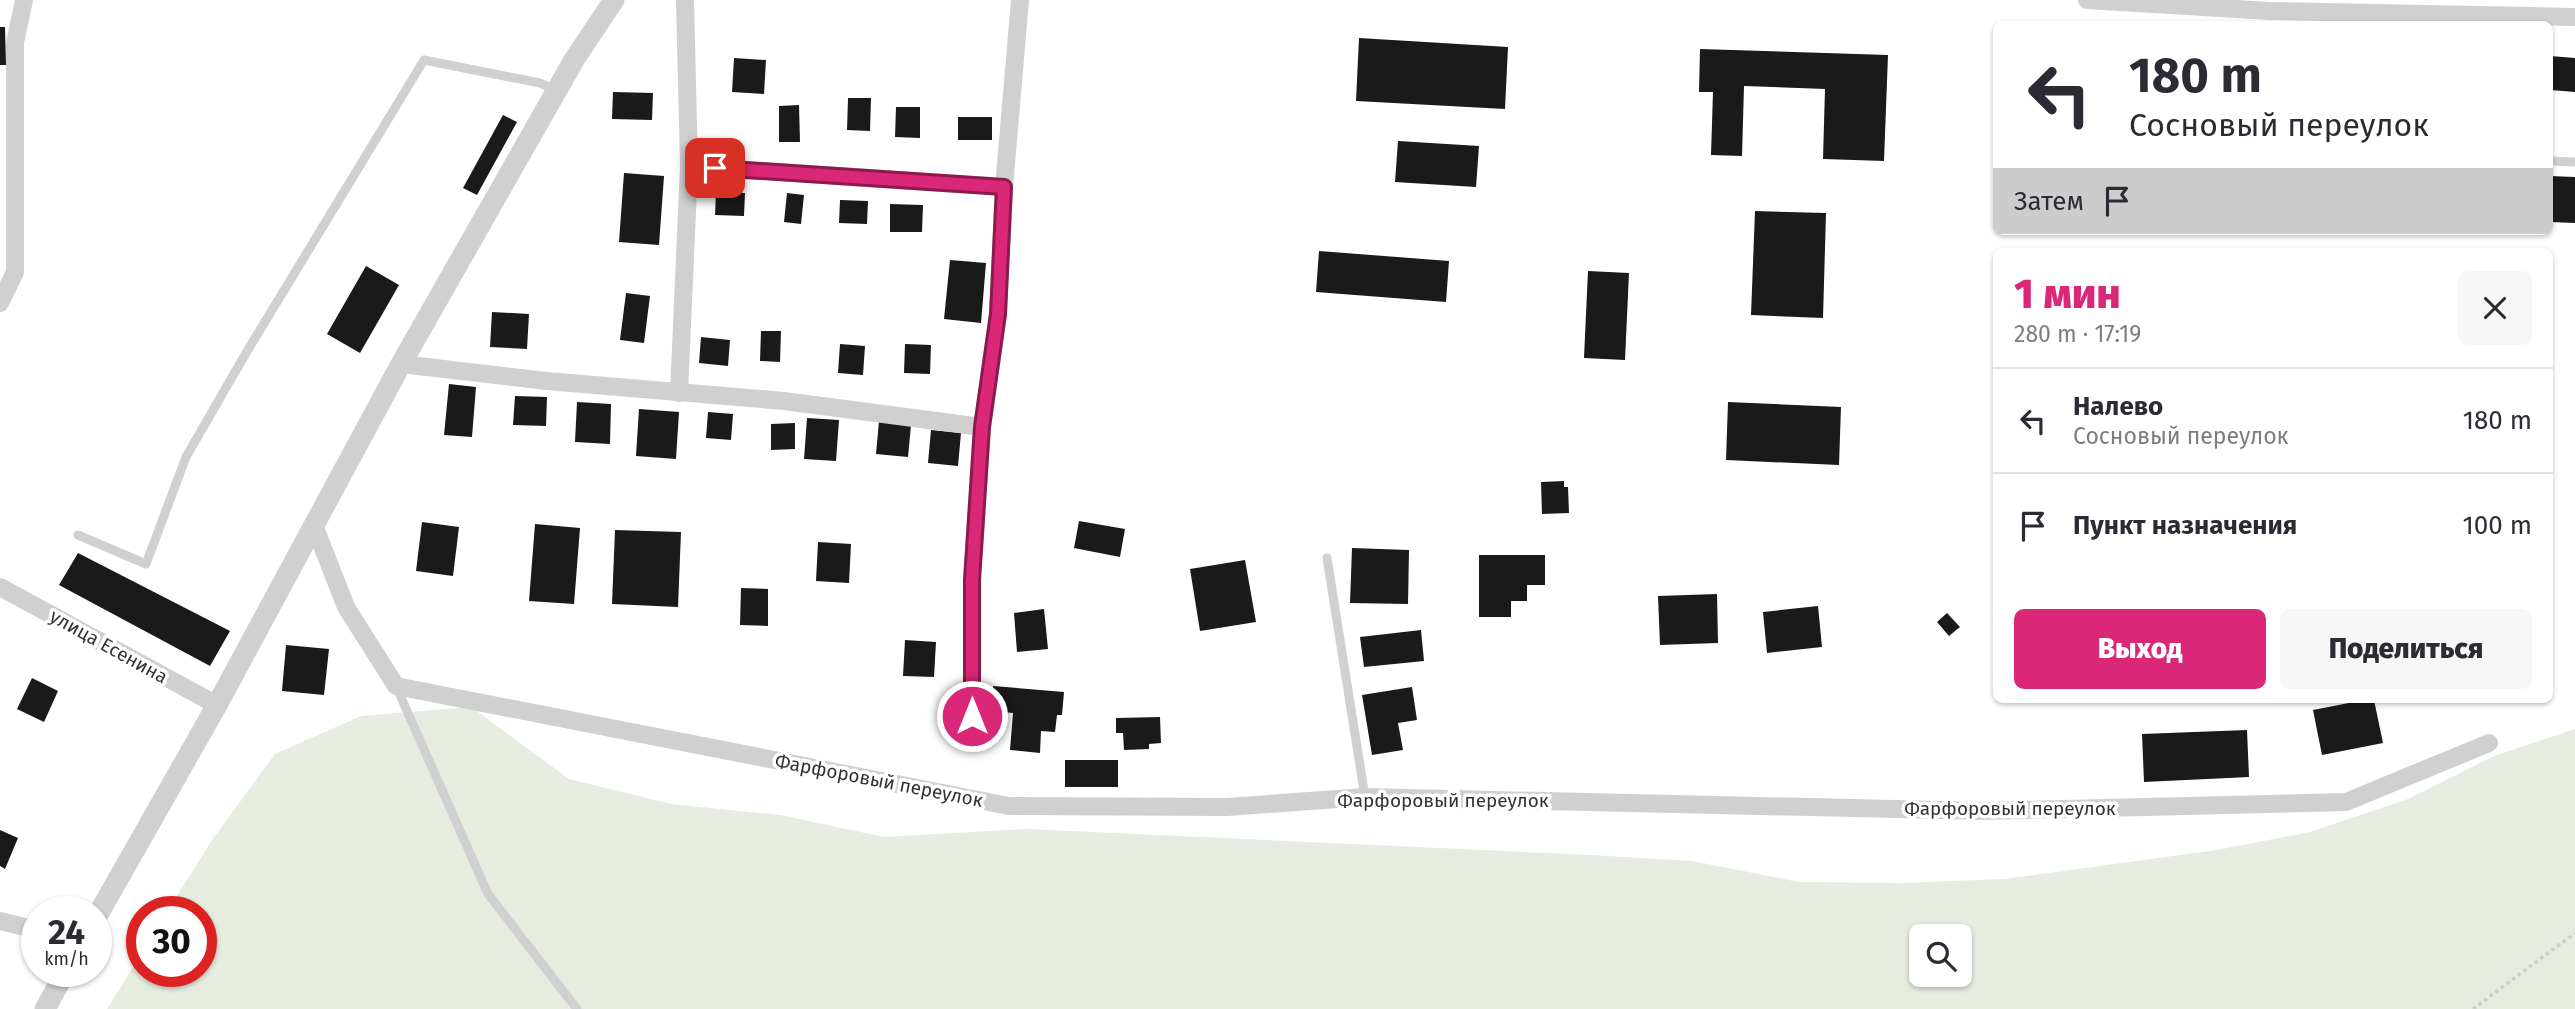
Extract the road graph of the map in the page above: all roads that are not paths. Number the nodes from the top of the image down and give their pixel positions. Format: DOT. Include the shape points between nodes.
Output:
graph roads {
  1 [pos="24,0"];
  2 [pos="614,0"];
  3 [pos="685,0"];
  4 [pos="1020,0"];
  5 [pos="2087,0"];
  6 [pos="2270,5"];
  7 [pos="2575,17"];
  8 [pos="2365,19"];
  9 [pos="556,91"];
  10 [pos="2553,160"];
  11 [pos="2575,162"];
  12 [pos="689,166"];
  13 [pos="1004,187"];
  14 [pos="0,303"];
  15 [pos="401,364"];
  16 [pos="679,393"];
  17 [pos="982,427"];
  18 [pos="314,525"];
  19 [pos="78,535"];
  20 [pos="1328,558"];
  21 [pos="0,587"];
  22 [pos="396,686"];
  23 [pos="217,705"];
  24 [pos="972,716"];
  25 [pos="2489,743"];
  26 [pos="1364,797"];
  27 [pos="108,896"];
  28 [pos="0,921"];
  29 [pos="21,926"];
  30 [pos="57,987"];
  31 [pos="45,1009"];
  32 [pos="577,1009"];
  1 -- 14 [label="street" via="15,43 15,272"];
  2 -- 9 [label="street"];
  3 -- 12 [label="street"];
  4 -- 13 [label="street"];
  5 -- 6 [label="street"];
  6 -- 8 [label="street"];
  7 -- 8 [label="street"];
  9 -- 15 [label="street"];
  9 -- 19 [label="lane" via="540,83 424,60 186,457 146,564"];
  10 -- 11 [label="lane"];
  12 -- 13 [label="street"];
  12 -- 16 [label="street"];
  13 -- 17 [label="street" via="998,314"];
  15 -- 16 [label="street"];
  15 -- 18 [label="street"];
  16 -- 17 [label="street" via="784,401"];
  17 -- 24 [label="street" via="972,580"];
  18 -- 22 [label="street" via="346,607"];
  18 -- 23 [label="street"];
  20 -- 26 [label="lane"];
  21 -- 23 [label="street, улица Есенина"];
  22 -- 26 [label="street, Фарфоровый переулок" via="1009,806 1227,807"];
  22 -- 32 [label="lane" via="488,894"];
  23 -- 27 [label="street"];
  25 -- 26 [label="street, Фарфоровый переулок" via="2346,802 1982,811"];
  28 -- 29 [label="street"];
  30 -- 31 [label="street"];
}
